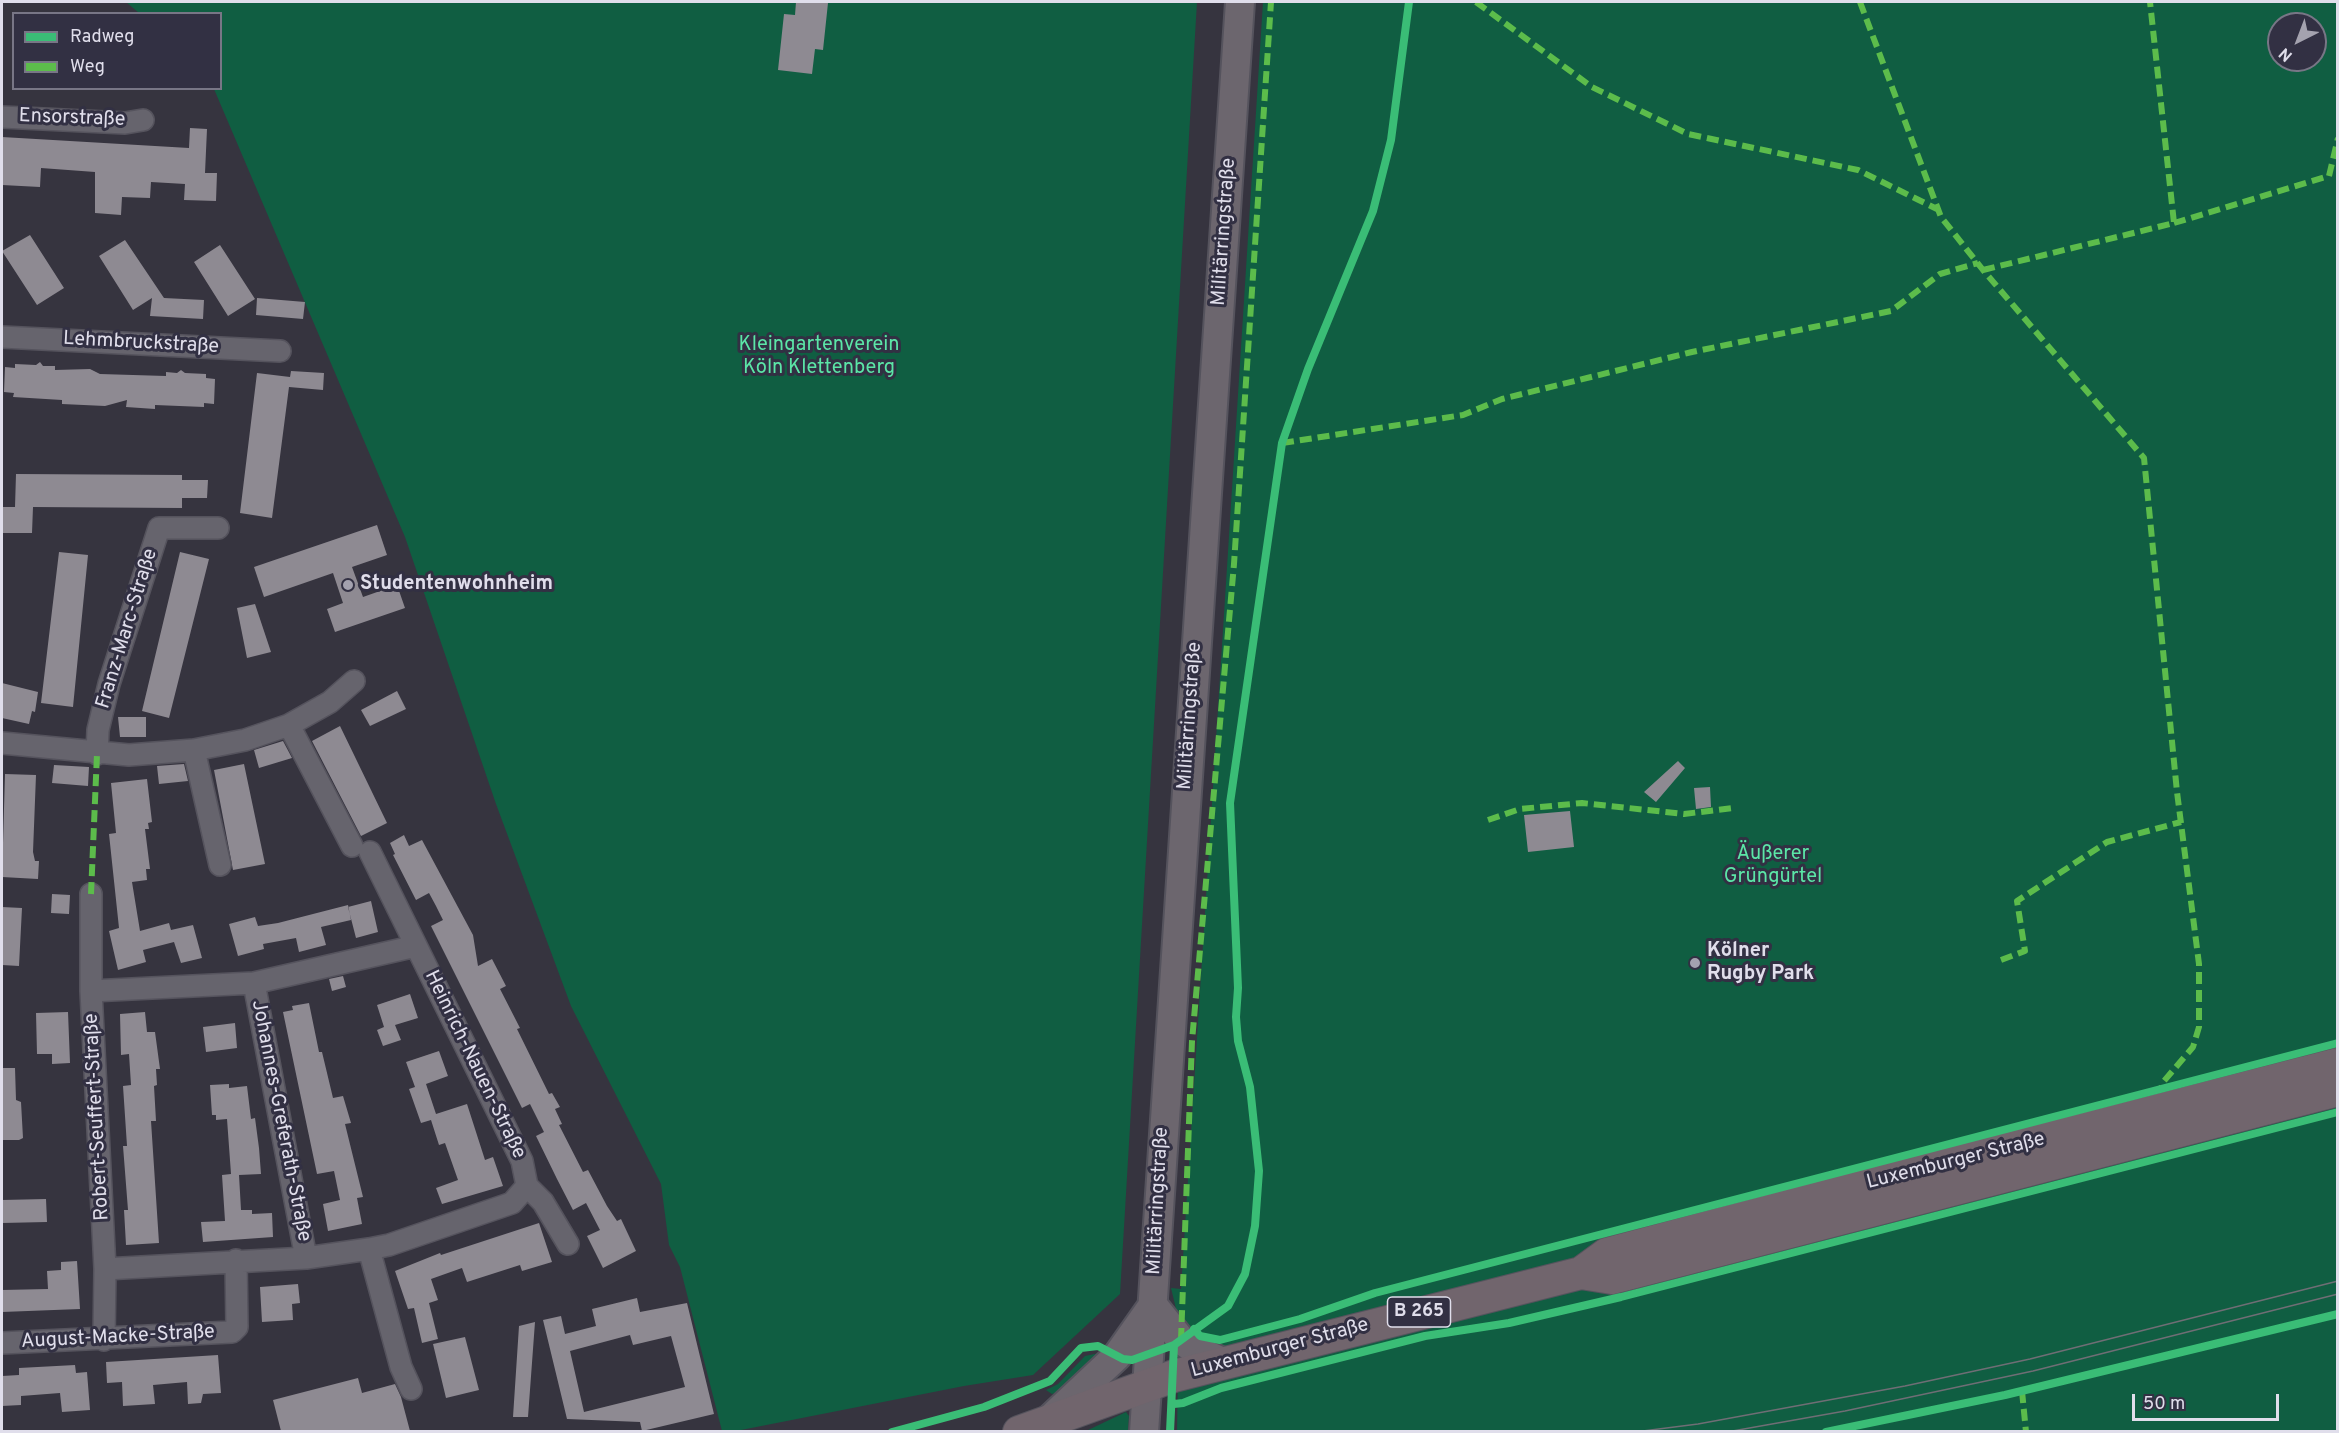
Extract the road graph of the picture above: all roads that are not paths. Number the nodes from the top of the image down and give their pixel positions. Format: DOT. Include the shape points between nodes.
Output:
graph roads {
  1 [pos="1240,2"];
  2 [pos="2,117"];
  3 [pos="143,120"];
  4 [pos="2,337"];
  5 [pos="280,351"];
  6 [pos="218,528"];
  7 [pos="354,681"];
  8 [pos="289,725"];
  9 [pos="2,743"];
  10 [pos="194,750"];
  11 [pos="97,754"];
  12 [pos="220,865"];
  13 [pos="91,894"];
  14 [pos="416,946"];
  15 [pos="254,983"];
  16 [pos="91,992"];
  17 [pos="2337,1064"];
  18 [pos="2337,1090"];
  19 [pos="527,1186"];
  20 [pos="568,1244"];
  21 [pos="369,1249"];
  22 [pos="306,1258"];
  23 [pos="236,1260"];
  24 [pos="105,1269"];
  25 [pos="1581,1273"];
  26 [pos="1153,1305"];
  27 [pos="104,1340"];
  28 [pos="2,1343"];
  29 [pos="1225,1363"];
  30 [pos="1149,1384"];
  31 [pos="411,1389"];
  32 [pos="1048,1421"];
  33 [pos="1019,1431"];
  34 [pos="1144,1431"];
  1 -- 26 [label="main road, Militärringstraße"];
  2 -- 3 [label="street, Ensorstraße" via="125,123"];
  4 -- 5 [label="street, Lehmbruckstraße"];
  6 -- 11 [label="street, Franz-Marc-Straße" via="159,528 109,684 98,730"];
  7 -- 8 [label="street" via="330,702"];
  8 -- 10 [label="street" via="245,740"];
  8 -- 14 [label="street, Heinrich-Nauen-Straße"];
  9 -- 11 [label="street"];
  10 -- 11 [label="street"];
  10 -- 12 [label="street"];
  13 -- 16 [label="street, Robert-Seuffert-Straße"];
  14 -- 15 [label="street"];
  14 -- 19 [label="street, Heinrich-Nauen-Straße" via="522,1161"];
  15 -- 16 [label="street"];
  15 -- 22 [label="street, Johannes-Greferath-Straße"];
  16 -- 24 [label="street, Robert-Seuffert-Straße"];
  17 -- 25 [label="main road, Luxemburger Straße / B 265" via="1607,1254"];
  18 -- 25 [label="main road, Luxemburger Straße / B 265" via="1612,1278"];
  19 -- 20 [label="street" via="543,1202"];
  19 -- 21 [label="street" via="512,1203"];
  21 -- 22 [label="street"];
  21 -- 31 [label="street"];
  22 -- 23 [label="street"];
  23 -- 24 [label="street"];
  23 -- 27 [label="street, August-Macke-Straße" via="237,1327 232,1332"];
  24 -- 27 [label="street, Robert-Seuffert-Straße"];
  25 -- 29 [label="main road, Luxemburger Straße / B 265"];
  26 -- 29 [label="main road" via="1181,1340"];
  26 -- 30 [label="main road, Militärringstraße"];
  26 -- 32 [label="main road" via="1117,1356"];
  27 -- 28 [label="street, August-Macke-Straße"];
  29 -- 30 [label="main road, Luxemburger Straße / B 265"];
  30 -- 32 [label="main road, Luxemburger Straße / B 265"];
  30 -- 34 [label="main road, Militärringstraße"];
  32 -- 33 [label="main road, Luxemburger Straße / B 265"];
}
